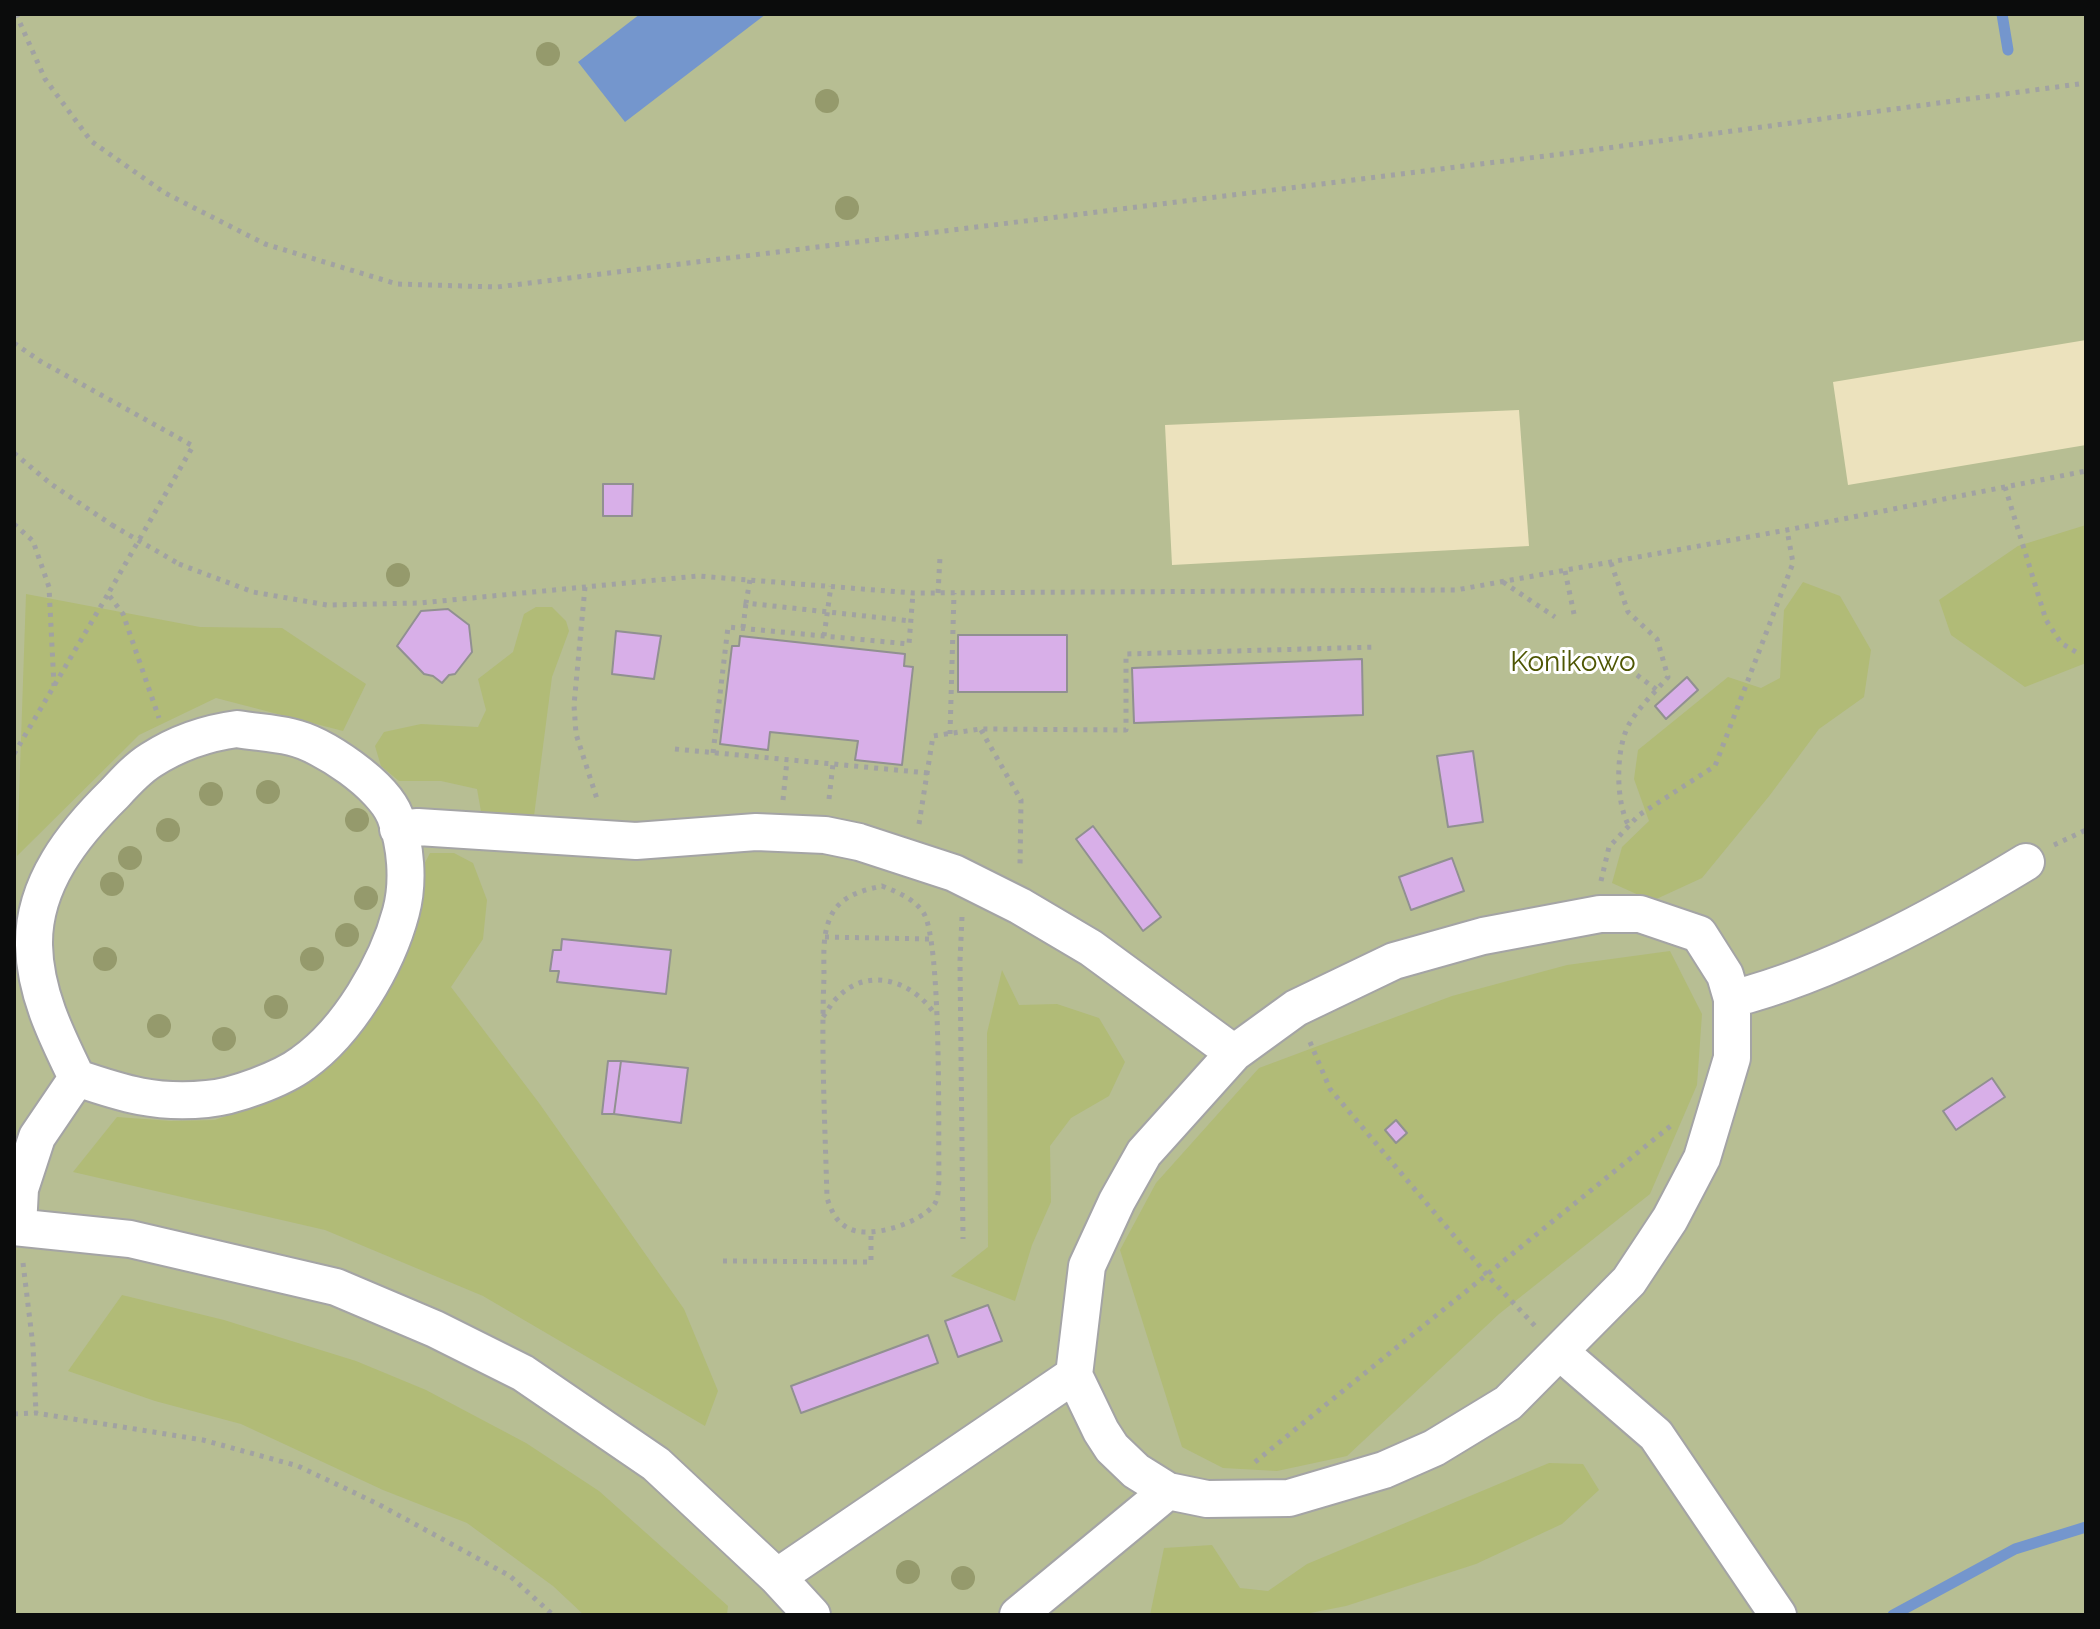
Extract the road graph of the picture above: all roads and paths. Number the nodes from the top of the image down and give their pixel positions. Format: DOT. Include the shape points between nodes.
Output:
graph roads {
  1 [pos="16,14"];
  2 [pos="2086,83"];
  3 [pos="14,343"];
  4 [pos="14,453"];
  5 [pos="2086,471"];
  6 [pos="2005,487"];
  7 [pos="14,524"];
  8 [pos="1787,530"];
  9 [pos="940,557"];
  10 [pos="1611,563"];
  11 [pos="1565,571"];
  12 [pos="750,580"];
  13 [pos="1503,582"];
  14 [pos="831,586"];
  15 [pos="585,587"];
  16 [pos="913,593"];
  17 [pos="938,593"];
  18 [pos="954,593"];
  19 [pos="108,594"];
  20 [pos="746,603"];
  21 [pos="827,612"];
  22 [pos="1574,614"];
  23 [pos="1555,617"];
  24 [pos="911,621"];
  25 [pos="743,628"];
  26 [pos="824,636"];
  27 [pos="1377,647"];
  28 [pos="2076,652"];
  29 [pos="1637,675"];
  30 [pos="54,687"];
  31 [pos="1657,690"];
  32 [pos="980,729"];
  33 [pos="950,734"];
  34 [pos="171,748"];
  35 [pos="675,749"];
  36 [pos="713,753"];
  37 [pos="14,754"];
  38 [pos="928,773"];
  39 [pos="1629,826"];
  40 [pos="398,829"];
  41 [pos="602,839"];
  42 [pos="913,860"];
  43 [pos="2026,862"];
  44 [pos="975,884"];
  45 [pos="1020,906"];
  46 [pos="1600,914"];
  47 [pos="825,937"];
  48 [pos="931,939"];
  49 [pos="1732,999"];
  50 [pos="1296,1008"];
  51 [pos="936,1016"];
  52 [pos="823,1018"];
  53 [pos="1234,1053"];
  54 [pos="77,1078"];
  55 [pos="1716,1113"];
  56 [pos="16,1227"];
  57 [pos="871,1232"];
  58 [pos="963,1239"];
  59 [pos="723,1261"];
  60 [pos="24,1271"];
  61 [pos="1488,1276"];
  62 [pos="1560,1352"];
  63 [pos="1074,1375"];
  64 [pos="36,1413"];
  65 [pos="14,1414"];
  66 [pos="1168,1491"];
  67 [pos="1234,1500"];
  68 [pos="777,1577"];
  69 [pos="553,1615"];
  70 [pos="812,1615"];
  71 [pos="1018,1615"];
  72 [pos="1778,1615"];
  1 -- 2 [label="path" via="45,79 91,141 165,193 265,244 397,284 497,287"];
  3 -- 19 [label="path" via="193,446"];
  4 -- 15 [label="path, bridge" via="51,484 179,564 253,592 327,605 420,603"];
  5 -- 6 [label="path"];
  6 -- 8 [label="path"];
  6 -- 28 [label="path" via="2046,620 2061,643"];
  7 -- 30 [label="path" via="33,541 49,587"];
  8 -- 10 [label="path"];
  8 -- 39 [label="path" via="1793,563 1715,766"];
  9 -- 17 [label="path"];
  10 -- 11 [label="path"];
  10 -- 31 [label="path" via="1628,612 1657,639 1668,677"];
  11 -- 13 [label="path"];
  11 -- 22 [label="path"];
  12 -- 14 [label="path"];
  12 -- 15 [label="path" via="682,577"];
  12 -- 20 [label="path"];
  13 -- 18 [label="path" via="1456,590"];
  13 -- 23 [label="path"];
  14 -- 16 [label="path"];
  14 -- 21 [label="path"];
  15 -- 41 [label="path" via="574,705 576,734 604,823"];
  16 -- 17 [label="path"];
  16 -- 24 [label="path"];
  17 -- 18 [label="path"];
  18 -- 33 [label="path"];
  19 -- 30 [label="path"];
  19 -- 34 [label="path" via="123,614"];
  20 -- 21 [label="path"];
  20 -- 25 [label="path"];
  21 -- 24 [label="path"];
  21 -- 26 [label="path"];
  24 -- 26 [label="path" via="909,644"];
  25 -- 26 [label="path"];
  25 -- 36 [label="path" via="728,627"];
  27 -- 32 [label="path" via="1126,654 1126,730"];
  29 -- 31 [label="path"];
  30 -- 37 [label="path"];
  31 -- 39 [label="path" via="1629,723 1621,754 1619,795"];
  32 -- 33 [label="path"];
  32 -- 45 [label="path" via="1021,800"];
  33 -- 38 [label="path" via="933,736"];
  34 -- 40 [label="lane" via="237,729 293,737 336,757 369,782 395,814"];
  34 -- 54 [label="lane" via="148,761 101,806 56,862 39,900 37,986"];
  35 -- 36 [label="path"];
  36 -- 38 [label="path"];
  38 -- 42 [label="path"];
  39 -- 46 [label="path" via="1609,847"];
  40 -- 41 [label="lane"];
  40 -- 54 [label="lane" via="406,862 402,911 379,967 344,1025 302,1064 210,1099 155,1101"];
  41 -- 42 [label="lane" via="756,832 825,835"];
  42 -- 44 [label="lane"];
  43 -- 49 [label="lane" via="1940,914 1784,984"];
  44 -- 45 [label="lane"];
  44 -- 58 [label="path" via="962,907 960,961"];
  45 -- 53 [label="lane" via="1091,948"];
  46 -- 49 [label="lane" via="1640,914 1699,934 1725,975"];
  46 -- 50 [label="lane" via="1483,936 1394,961"];
  47 -- 48 [label="path"];
  47 -- 48 [label="path" via="831,915 843,902 860,890 882,886 905,895 924,913"];
  47 -- 52 [label="path"];
  48 -- 51 [label="path"];
  49 -- 55 [label="lane" via="1732,1058"];
  50 -- 53 [label="lane"];
  50 -- 61 [label="path" via="1330,1089"];
  51 -- 52 [label="path" via="925,1000 885,979 864,981 839,995"];
  51 -- 57 [label="path" via="937,1202 923,1216"];
  52 -- 57 [label="path" via="827,1198 832,1213 849,1229"];
  53 -- 63 [label="lane" via="1144,1153 1117,1201 1087,1266"];
  54 -- 56 [label="lane" via="37,1137 20,1189"];
  55 -- 61 [label="path" via="1693,1108"];
  55 -- 62 [label="lane" via="1702,1158 1670,1219 1629,1281"];
  56 -- 68 [label="lane" via="130,1239 336,1287 435,1329 523,1373 656,1464"];
  57 -- 59 [label="path" via="871,1262"];
  60 -- 64 [label="path"];
  61 -- 62 [label="path"];
  61 -- 67 [label="path" via="1240,1475"];
  62 -- 67 [label="lane" via="1508,1403 1434,1448 1384,1470 1289,1498"];
  62 -- 72 [label="lane" via="1656,1435"];
  63 -- 66 [label="lane" via="1112,1448"];
  63 -- 68 [label="lane"];
  64 -- 65 [label="path"];
  64 -- 69 [label="path" via="203,1440 298,1466 510,1576"];
  66 -- 67 [label="lane"];
  66 -- 71 [label="lane"];
  68 -- 70 [label="lane"];
}
